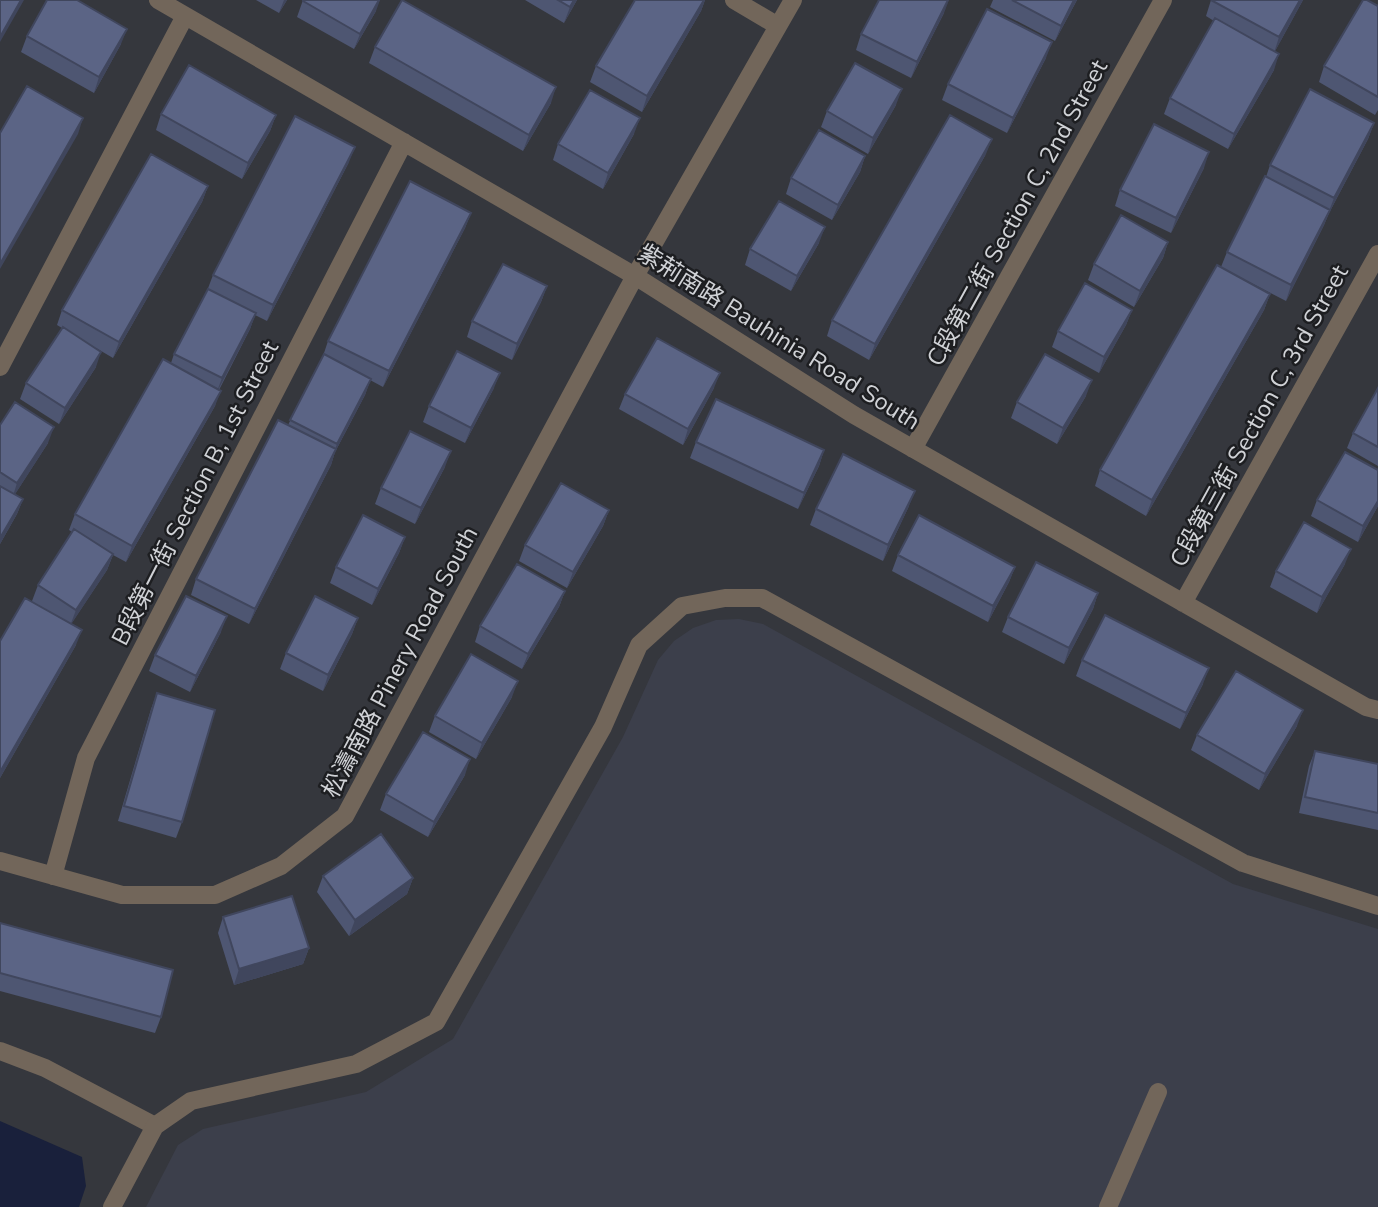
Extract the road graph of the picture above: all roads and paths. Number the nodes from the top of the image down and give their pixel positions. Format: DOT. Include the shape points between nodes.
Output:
graph roads {
  1 [pos="158,0"];
  2 [pos="734,0"];
  3 [pos="793,0"];
  4 [pos="1163,0"];
  5 [pos="185,16"];
  6 [pos="778,26"];
  7 [pos="404,142"];
  8 [pos="1378,254"];
  9 [pos="635,276"];
  10 [pos="0,367"];
  11 [pos="913,449"];
  12 [pos="1183,603"];
  13 [pos="1378,710"];
  14 [pos="0,861"];
  15 [pos="53,876"];
  16 [pos="1378,906"];
  17 [pos="0,1051"];
  18 [pos="1158,1092"];
  19 [pos="155,1126"];
  20 [pos="112,1207"];
  21 [pos="1108,1207"];
  1 -- 5 [label="street, 紫荊南路 Bauhinia Road South"];
  2 -- 6 [label="street"];
  3 -- 6 [label="street, 松濤南路 Pinery Road South"];
  4 -- 11 [label="street, C段第二街 Section C, 2nd Street"];
  5 -- 7 [label="street, 紫荊南路 Bauhinia Road South"];
  5 -- 10 [label="street"];
  6 -- 9 [label="street, 松濤南路 Pinery Road South"];
  7 -- 9 [label="street, 紫荊南路 Bauhinia Road South"];
  7 -- 15 [label="street, B段第一街 Section B, 1st Street" via="86,758"];
  8 -- 12 [label="street, C段第三街 Section C, 3rd Street"];
  9 -- 11 [label="street, 紫荊南路 Bauhinia Road South"];
  9 -- 15 [label="street, 松濤南路 Pinery Road South" via="345,816 281,866 215,895 122,895"];
  11 -- 12 [label="street, 紫荊南路 Bauhinia Road South"];
  12 -- 13 [label="street, 紫荊南路 Bauhinia Road South"];
  14 -- 15 [label="street, 松濤南路 Pinery Road South"];
  16 -- 19 [label="street" via="1243,863 762,598 725,598 682,606 639,645 603,727 436,1022 356,1064 191,1101"];
  17 -- 19 [label="street" via="44,1068"];
  18 -- 21 [label="street"];
  19 -- 20 [label="street"];
}
